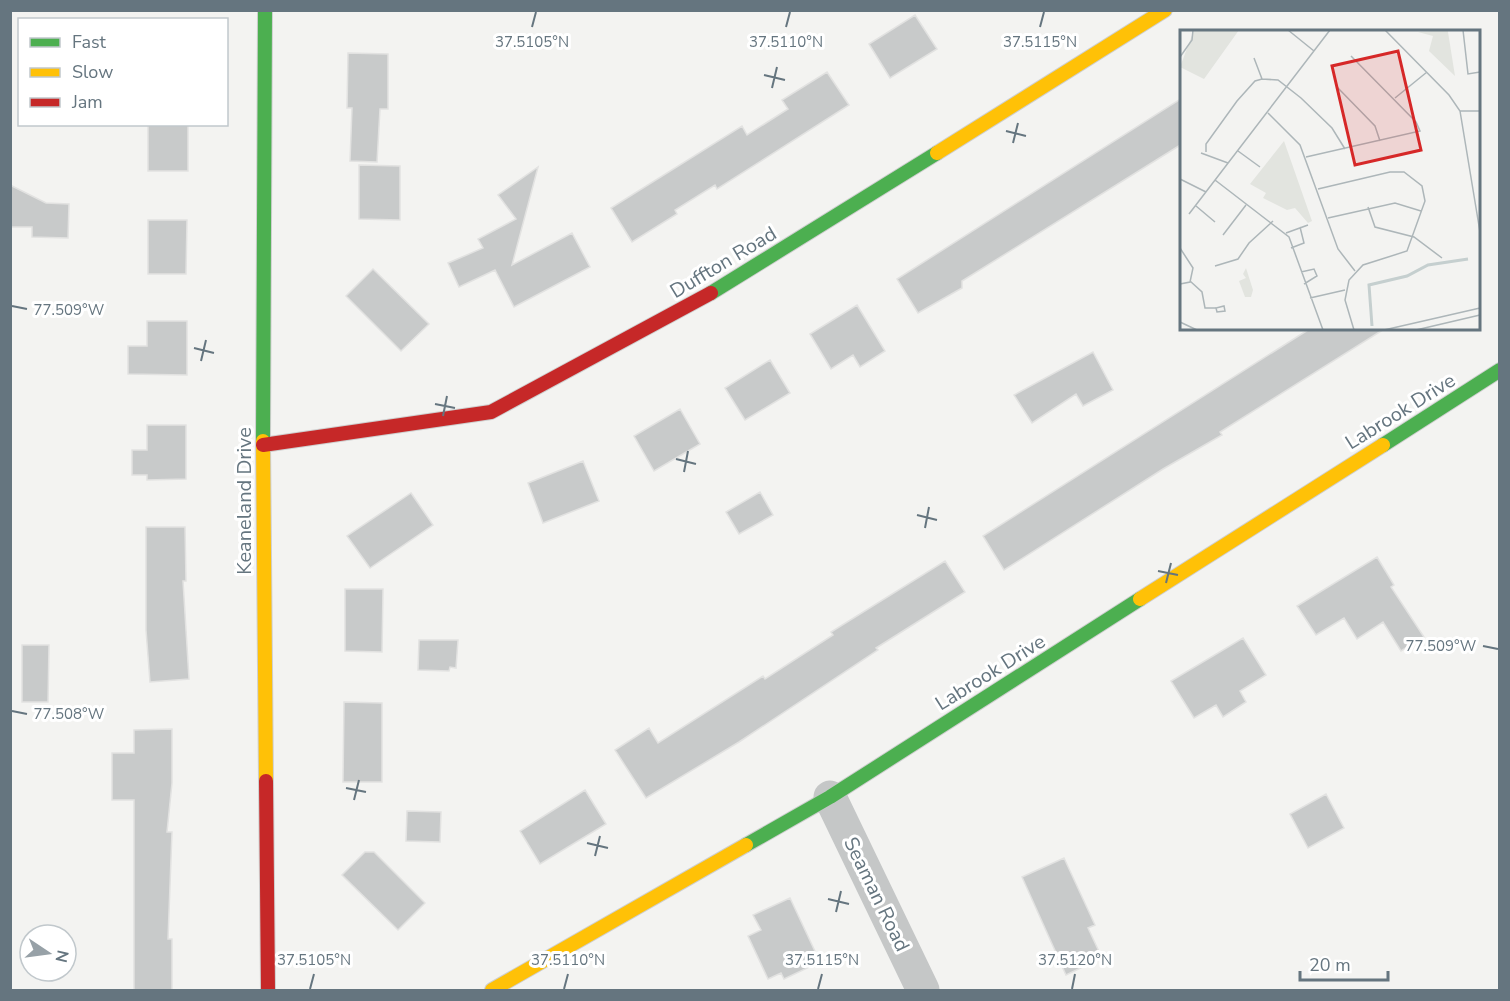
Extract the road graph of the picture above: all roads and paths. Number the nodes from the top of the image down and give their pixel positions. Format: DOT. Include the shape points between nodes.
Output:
graph roads {
  1 [pos="265,10"];
  2 [pos="1165,10"];
  3 [pos="1500,370"];
  4 [pos="263,445"];
  5 [pos="830,797"];
  6 [pos="268,990"];
  7 [pos="492,990"];
  8 [pos="923,990"];
  1 -- 4 [label="street, Keaneland Drive"];
  2 -- 4 [label="street, Duffton Road" via="694,304 491,412"];
  3 -- 5 [label="street, Labrook Drive"];
  4 -- 6 [label="street, Keaneland Drive"];
  5 -- 7 [label="street, Labrook Drive"];
  5 -- 8 [label="street, Seaman Road"];
}
